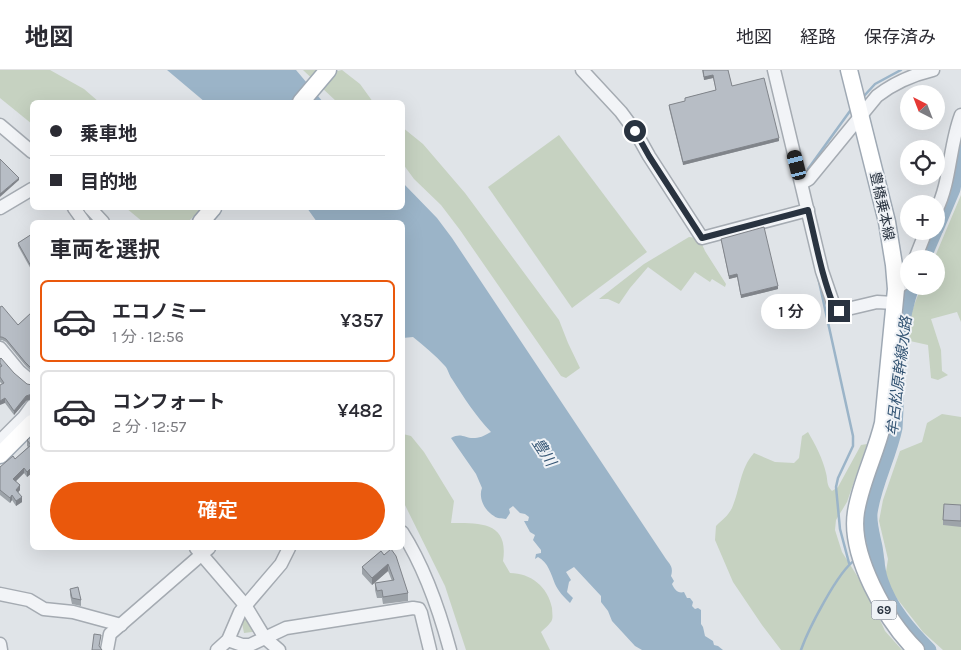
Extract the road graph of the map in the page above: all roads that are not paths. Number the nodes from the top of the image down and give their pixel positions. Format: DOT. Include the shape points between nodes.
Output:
graph roads {
  1 [pos="328,70"];
  2 [pos="582,70"];
  3 [pos="774,70"];
  4 [pos="849,70"];
  5 [pos="927,71"];
  6 [pos="303,100"];
  7 [pos="961,115"];
  8 [pos="861,117"];
  9 [pos="0,126"];
  10 [pos="16,138"];
  11 [pos="30,150"];
  12 [pos="30,158"];
  13 [pos="802,183"];
  14 [pos="30,190"];
  15 [pos="942,195"];
  16 [pos="0,208"];
  17 [pos="92,210"];
  18 [pos="211,210"];
  19 [pos="803,211"];
  20 [pos="101,220"];
  21 [pos="203,220"];
  22 [pos="900,289"];
  23 [pos="895,296"];
  24 [pos="0,348"];
  25 [pos="30,380"];
  26 [pos="30,409"];
  27 [pos="30,425"];
  28 [pos="1,447"];
  29 [pos="405,536"];
  30 [pos="202,550"];
  31 [pos="288,550"];
  32 [pos="0,594"];
  33 [pos="245,605"];
  34 [pos="120,624"];
  35 [pos="228,640"];
  36 [pos="0,644"];
  37 [pos="265,644"];
  38 [pos="1,650"];
  39 [pos="107,650"];
  40 [pos="217,650"];
  41 [pos="279,650"];
  42 [pos="430,650"];
  43 [pos="450,650"];
  44 [pos="916,650"];
  1 -- 6 [label="main road"];
  2 -- 19 [label="street" via="635,131 702,238"];
  3 -- 13 [label="street"];
  4 -- 8 [label="main road, 豊橋乗本線 / 69"];
  5 -- 8 [label="street" via="888,88 877,96"];
  7 -- 15 [label="street"];
  8 -- 13 [label="street" via="809,179"];
  8 -- 23 [label="main road, 豊橋乗本線 / 69" via="887,222"];
  9 -- 10 [label="street"];
  10 -- 11 [label="street"];
  10 -- 12 [label="street"];
  13 -- 19 [label="street"];
  14 -- 16 [label="street"];
  17 -- 20 [label="street"];
  18 -- 21 [label="main road"];
  19 -- 23 [label="street" via="835,309 839,311"];
  22 -- 23 [label="street"];
  23 -- 44 [label="main road, 豊橋乗本線 / 69" via="883,423 856,514 862,557 881,606"];
  24 -- 25 [label="street"];
  26 -- 28 [label="street"];
  27 -- 28 [label="main road"];
  29 -- 43 [label="street" via="441,615"];
  30 -- 33 [label="street"];
  30 -- 34 [label="street"];
  31 -- 33 [label="street" via="281,564"];
  32 -- 34 [label="street" via="29,600 44,609 73,612"];
  33 -- 35 [label="street"];
  33 -- 37 [label="street"];
  34 -- 39 [label="street" via="110,634"];
  35 -- 37 [label="street" via="242,645"];
  35 -- 40 [label="street"];
  36 -- 38 [label="street"];
  37 -- 41 [label="street"];
  37 -- 42 [label="street" via="286,628 419,608"];
}
